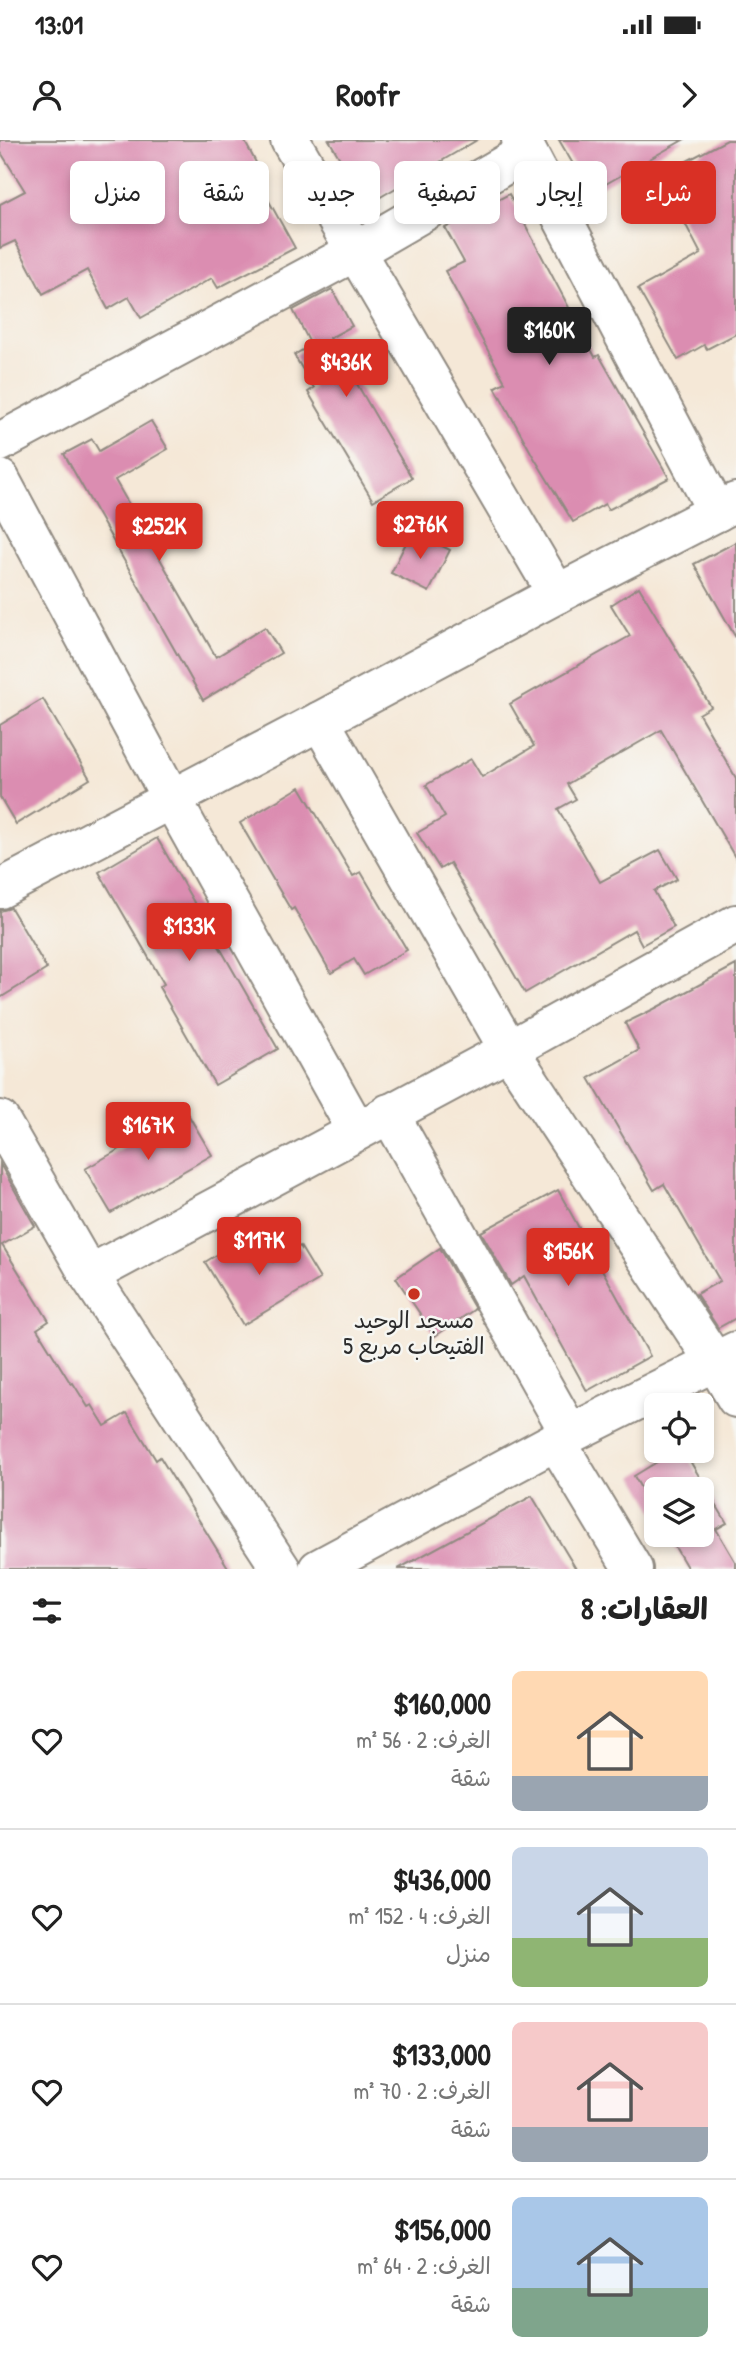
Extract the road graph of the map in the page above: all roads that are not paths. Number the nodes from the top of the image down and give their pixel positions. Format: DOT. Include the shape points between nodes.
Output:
graph roads {
  1 [pos="290,140"];
  2 [pos="524,146"];
  3 [pos="356,251"];
  4 [pos="0,442"];
  5 [pos="0,479"];
  6 [pos="726,507"];
  7 [pos="557,594"];
  8 [pos="320,721"];
  9 [pos="171,798"];
  10 [pos="0,889"];
  11 [pos="736,924"];
  12 [pos="509,1050"];
  13 [pos="0,1120"];
  14 [pos="373,1122"];
  15 [pos="89,1275"];
  16 [pos="726,1356"];
  17 [pos="736,1398"];
  18 [pos="563,1437"];
  19 [pos="281,1569"];
  20 [pos="318,1569"];
  21 [pos="633,1569"];
  1 -- 3 [label="street"];
  2 -- 3 [label="street"];
  2 -- 6 [label="street"];
  3 -- 4 [label="street"];
  3 -- 7 [label="street"];
  5 -- 9 [label="street"];
  6 -- 7 [label="street"];
  7 -- 8 [label="street"];
  8 -- 9 [label="street"];
  8 -- 12 [label="street"];
  9 -- 10 [label="street"];
  9 -- 14 [label="street"];
  11 -- 12 [label="street"];
  12 -- 14 [label="street"];
  12 -- 16 [label="street"];
  13 -- 15 [label="street"];
  14 -- 15 [label="street"];
  14 -- 18 [label="street"];
  15 -- 19 [label="street"];
  16 -- 17 [label="street"];
  16 -- 18 [label="street"];
  18 -- 20 [label="street"];
  18 -- 21 [label="street"];
}
